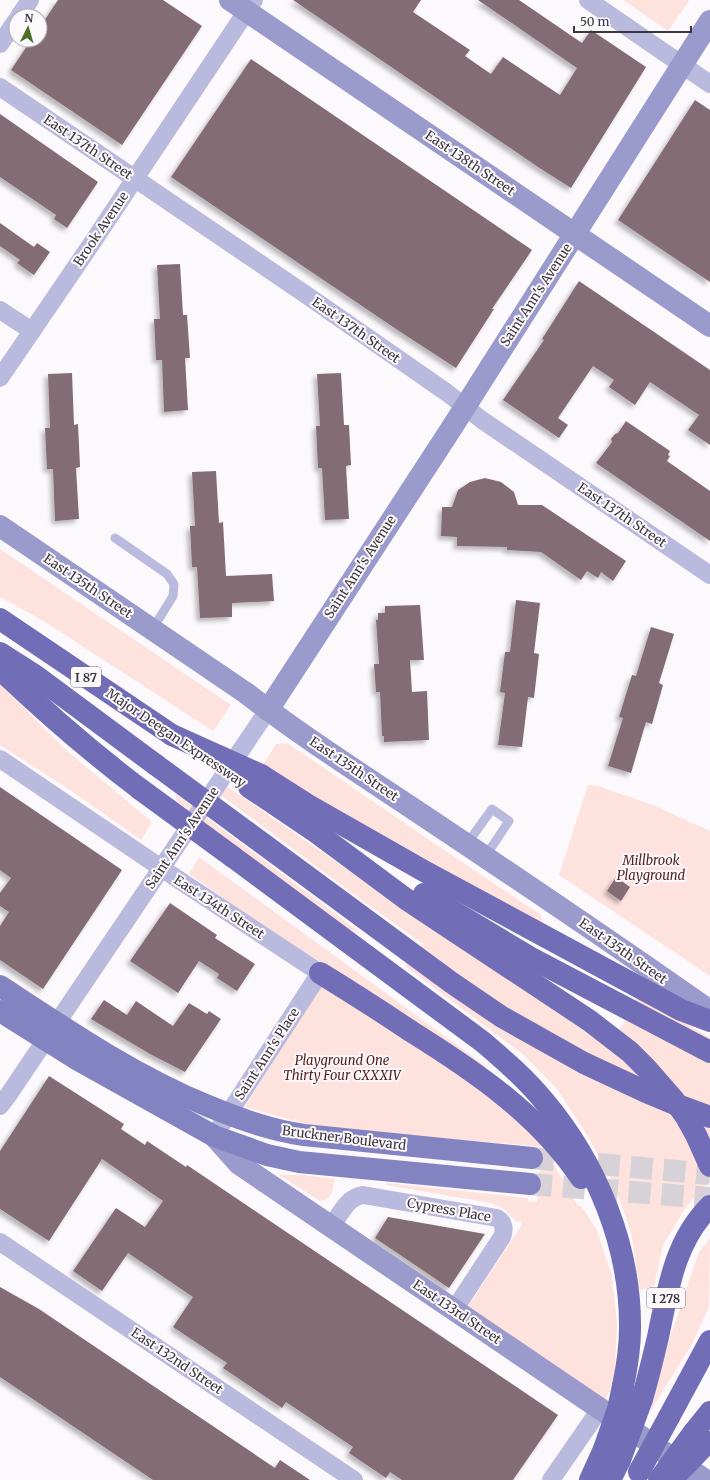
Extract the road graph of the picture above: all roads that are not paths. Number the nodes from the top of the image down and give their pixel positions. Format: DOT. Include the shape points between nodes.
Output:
graph roads {
  1 [pos="588,0"];
  2 [pos="244,4"];
  3 [pos="710,21"];
  4 [pos="8,32"];
  5 [pos="0,44"];
  6 [pos="682,65"];
  7 [pos="710,84"];
  8 [pos="0,87"];
  9 [pos="134,179"];
  10 [pos="575,234"];
  11 [pos="0,310"];
  12 [pos="710,326"];
  13 [pos="32,331"];
  14 [pos="0,378"];
  15 [pos="464,408"];
  16 [pos="0,526"];
  17 [pos="115,538"];
  18 [pos="710,575"];
  19 [pos="0,619"];
  20 [pos="152,630"];
  21 [pos="0,653"];
  22 [pos="0,669"];
  23 [pos="268,710"];
  24 [pos="0,759"];
  25 [pos="255,781"];
  26 [pos="313,830"];
  27 [pos="466,845"];
  28 [pos="485,857"];
  29 [pos="162,869"];
  30 [pos="320,973"];
  31 [pos="0,986"];
  32 [pos="0,1011"];
  33 [pos="710,1011"];
  34 [pos="710,1021"];
  35 [pos="51,1032"];
  36 [pos="710,1052"];
  37 [pos="0,1106"];
  38 [pos="228,1114"];
  39 [pos="710,1117"];
  40 [pos="214,1136"];
  41 [pos="532,1158"];
  42 [pos="710,1166"];
  43 [pos="530,1184"];
  44 [pos="710,1206"];
  45 [pos="332,1227"];
  46 [pos="615,1228"];
  47 [pos="0,1242"];
  48 [pos="454,1310"];
  49 [pos="710,1341"];
  50 [pos="600,1409"];
  51 [pos="710,1412"];
  52 [pos="704,1438"];
  53 [pos="612,1454"];
  54 [pos="636,1476"];
  55 [pos="694,1477"];
  56 [pos="354,1480"];
  57 [pos="551,1480"];
  58 [pos="590,1480"];
  59 [pos="610,1480"];
  60 [pos="659,1480"];
  61 [pos="671,1480"];
  1 -- 6 [label="street"];
  2 -- 9 [label="street, Brook Avenue"];
  2 -- 10 [label="main road, East 138th Street"];
  3 -- 6 [label="main road, Saint Ann's Avenue"];
  4 -- 5 [label="street"];
  6 -- 7 [label="street"];
  6 -- 10 [label="main road, Saint Ann's Avenue"];
  8 -- 9 [label="street, East 137th Street"];
  9 -- 13 [label="street, Brook Avenue"];
  9 -- 15 [label="street, East 137th Street" via="305,294 446,392"];
  10 -- 12 [label="main road, East 138th Street"];
  10 -- 15 [label="main road, Saint Ann's Avenue"];
  11 -- 13 [label="street"];
  13 -- 14 [label="street, Brook Avenue"];
  15 -- 18 [label="street, East 137th Street"];
  15 -- 23 [label="main road, Saint Ann's Avenue"];
  16 -- 20 [label="main road, East 135th Street"];
  17 -- 20 [label="lane" via="167,574 174,584 173,596"];
  19 -- 25 [label="highway, Major Deegan Expressway / I 87, bridge" via="172,735"];
  20 -- 23 [label="main road, East 135th Street"];
  21 -- 39 [label="highway, bridge" via="36,676 502,1017 584,1063 644,1091"];
  22 -- 46 [label="highway, bridge" via="41,708 140,789 465,1028 518,1073 548,1106 579,1149"];
  23 -- 27 [label="main road, East 135th Street"];
  23 -- 29 [label="street, Saint Ann's Avenue"];
  24 -- 29 [label="street, East 134th Street"];
  25 -- 26 [label="highway, Major Deegan Expressway / I 87"];
  25 -- 34 [label="highway" via="308,805 681,1010"];
  26 -- 36 [label="highway" via="531,958"];
  26 -- 42 [label="highway" via="406,899 590,1021 630,1052 661,1084 686,1117"];
  27 -- 28 [label="main road, East 135th Street"];
  27 -- 28 [label="lane" via="492,809 509,821"];
  28 -- 33 [label="main road, East 135th Street"];
  29 -- 30 [label="street, East 134th Street"];
  29 -- 35 [label="street, Saint Ann's Avenue"];
  30 -- 38 [label="street, Saint Ann's Place"];
  30 -- 46 [label="highway" via="459,1062 492,1085 521,1110 567,1158"];
  31 -- 35 [label="main road, Bruckner Boulevard"];
  32 -- 35 [label="main road, Bruckner Boulevard"];
  35 -- 37 [label="street, Saint Ann's Avenue"];
  35 -- 38 [label="main road, Bruckner Boulevard" via="77,1037 149,1079"];
  35 -- 40 [label="main road, Bruckner Boulevard" via="166,1110"];
  38 -- 40 [label="street, Saint Ann's Place"];
  38 -- 41 [label="main road, Bruckner Boulevard" via="272,1129 304,1135"];
  40 -- 43 [label="main road, Bruckner Boulevard" via="283,1160"];
  40 -- 45 [label="main road, East 133rd Street" via="239,1164"];
  44 -- 53 [label="highway, I 278, bridge" via="686,1238 676,1261 642,1400"];
  45 -- 48 [label="main road, East 133rd Street"];
  45 -- 48 [label="street, Cypress Place" via="350,1200 363,1195 497,1218 503,1224 502,1237"];
  46 -- 53 [label="highway, bridge" via="623,1263 629,1313 629,1355"];
  47 -- 56 [label="street, East 132nd Street"];
  48 -- 50 [label="main road, East 133rd Street"];
  49 -- 54 [label="highway, bridge"];
  50 -- 55 [label="main road, East 133rd Street"];
  50 -- 57 [label="street"];
  51 -- 52 [label="highway"];
  52 -- 60 [label="highway, bridge"];
  52 -- 61 [label="highway, bridge"];
  53 -- 58 [label="highway"];
  53 -- 59 [label="highway, I 278"];
}
